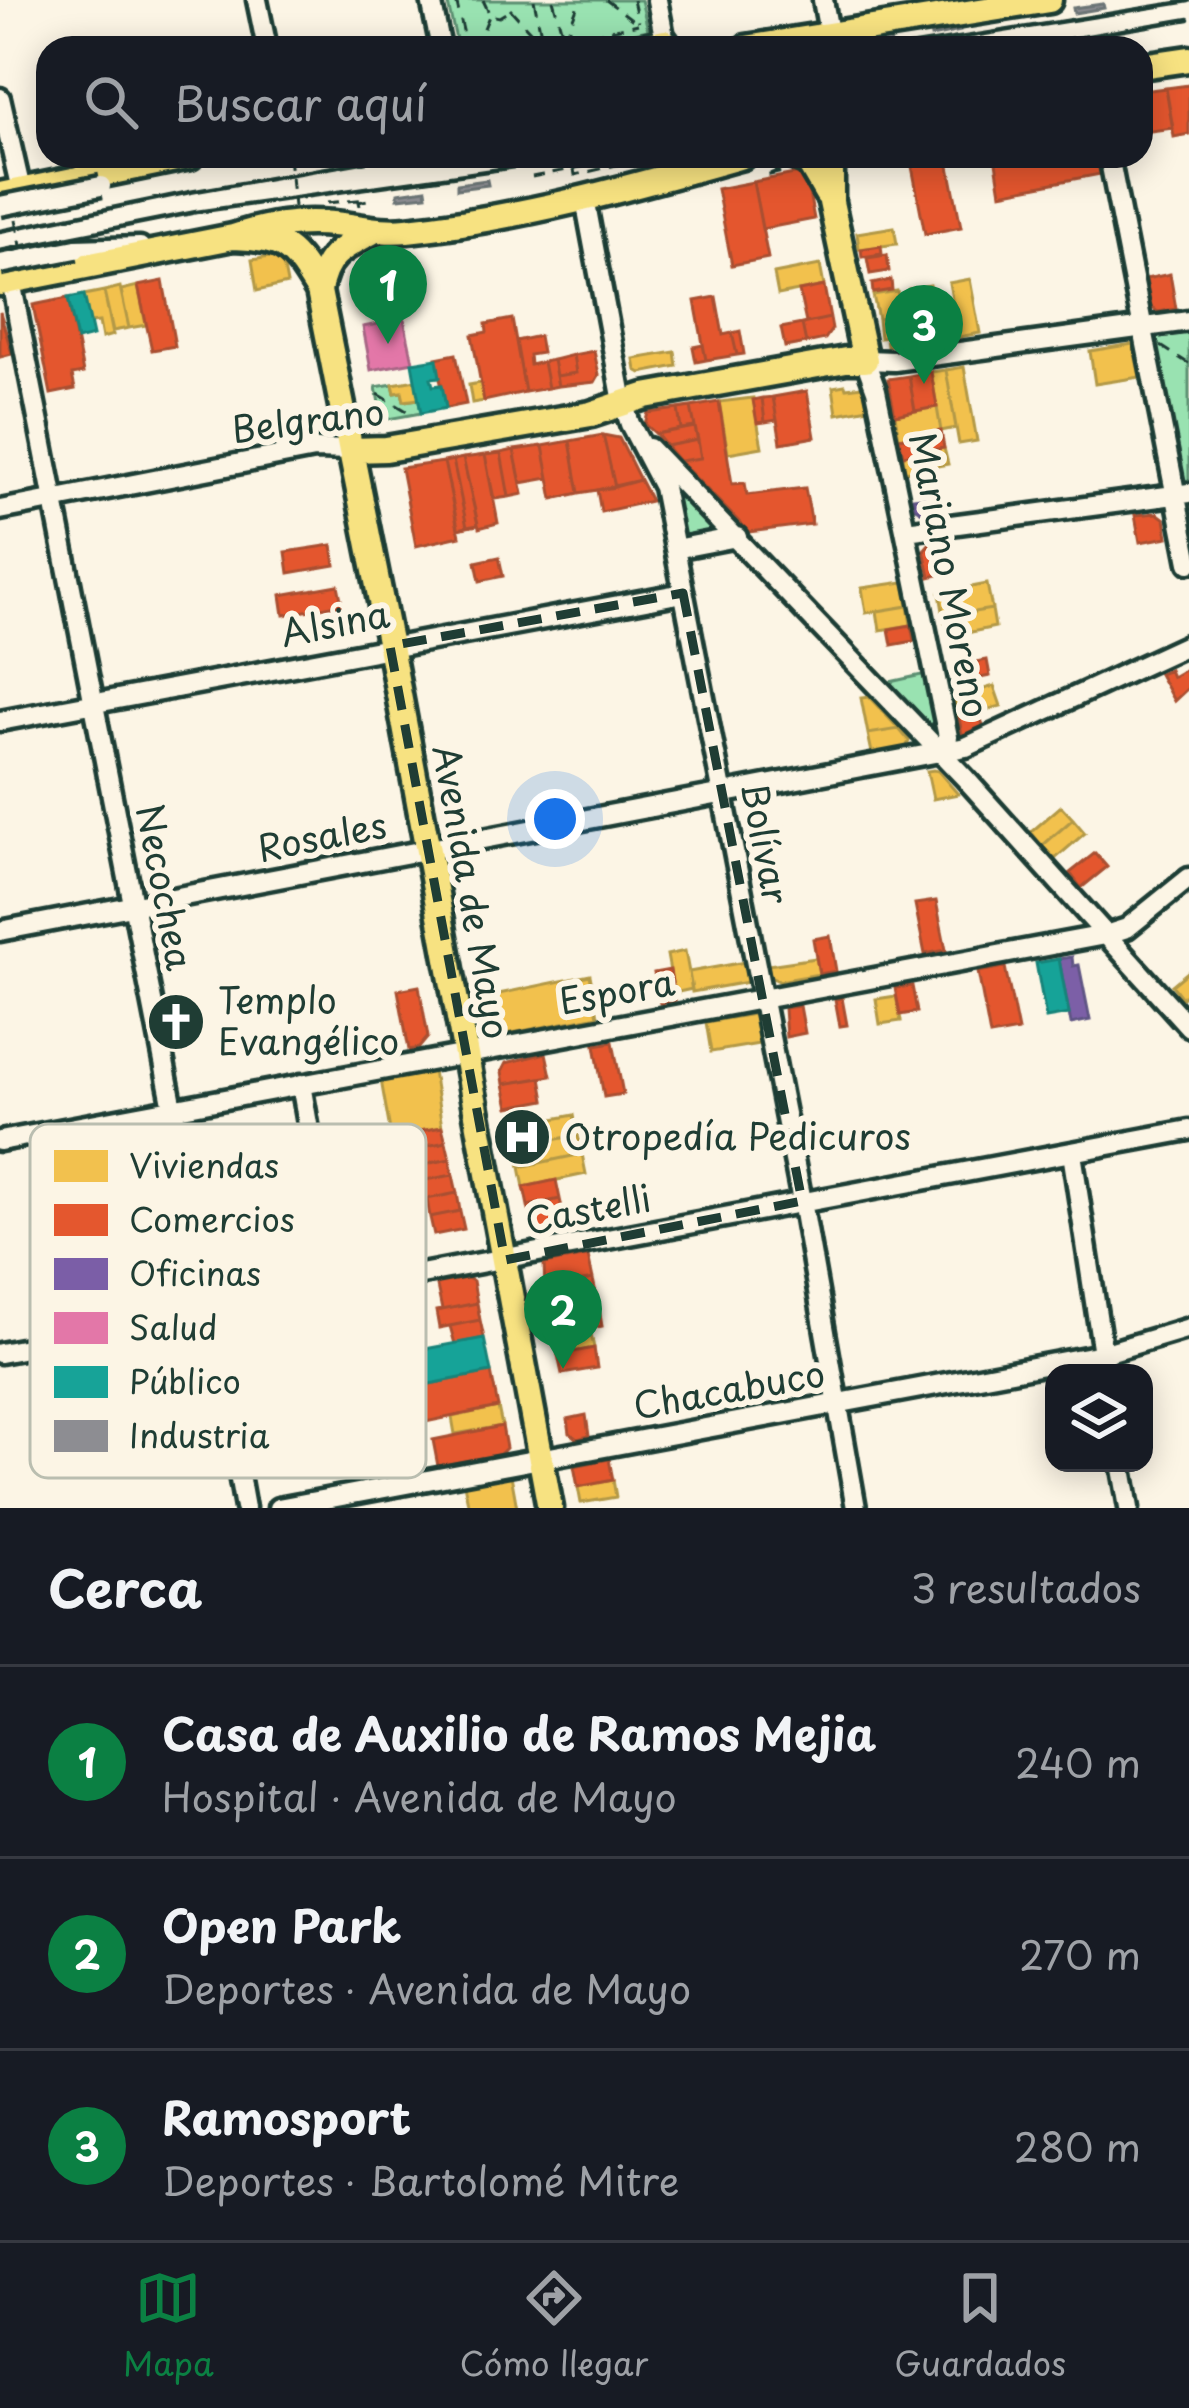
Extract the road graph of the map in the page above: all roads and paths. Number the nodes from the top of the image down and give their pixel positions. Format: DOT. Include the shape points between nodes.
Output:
graph roads {
  1 [pos="257,0"];
  2 [pos="431,0"];
  3 [pos="456,0"];
  4 [pos="483,0"];
  5 [pos="511,0"];
  6 [pos="533,0"];
  7 [pos="553,0"];
  8 [pos="580,0"];
  9 [pos="606,0"];
  10 [pos="633,0"];
  11 [pos="657,0"];
  12 [pos="823,0"];
  13 [pos="1033,1"];
  14 [pos="510,9"];
  15 [pos="490,15"];
  16 [pos="829,32"];
  17 [pos="264,36"];
  18 [pos="438,36"];
  19 [pos="464,36"];
  20 [pos="481,36"];
  21 [pos="533,36"];
  22 [pos="540,36"];
  23 [pos="563,36"];
  24 [pos="566,36"];
  25 [pos="638,36"];
  26 [pos="665,36"];
  27 [pos="808,36"];
  28 [pos="1189,59"];
  29 [pos="1153,64"];
  30 [pos="0,98"];
  31 [pos="134,168"];
  32 [pos="152,168"];
  33 [pos="290,168"];
  34 [pos="578,168"];
  35 [pos="604,168"];
  36 [pos="698,168"];
  37 [pos="780,168"];
  38 [pos="812,168"];
  39 [pos="831,168"];
  40 [pos="1111,168"];
  41 [pos="574,169"];
  42 [pos="765,176"];
  43 [pos="532,177"];
  44 [pos="6,196"];
  45 [pos="368,199"];
  46 [pos="375,199"];
  47 [pos="585,199"];
  48 [pos="359,202"];
  49 [pos="831,202"];
  50 [pos="372,232"];
  51 [pos="233,237"];
  52 [pos="193,245"];
  53 [pos="21,247"];
  54 [pos="4,276"];
  55 [pos="319,291"];
  56 [pos="1189,321"];
  57 [pos="1144,337"];
  58 [pos="865,360"];
  59 [pos="1189,364"];
  60 [pos="378,394"];
  61 [pos="623,402"];
  62 [pos="412,414"];
  63 [pos="640,441"];
  64 [pos="352,450"];
  65 [pos="1182,494"];
  66 [pos="55,500"];
  67 [pos="0,510"];
  68 [pos="906,531"];
  69 [pos="737,537"];
  70 [pos="675,549"];
  71 [pos="1189,563"];
  72 [pos="683,593"];
  73 [pos="1189,644"];
  74 [pos="390,646"];
  75 [pos="94,704"];
  76 [pos="0,721"];
  77 [pos="939,750"];
  78 [pos="722,796"];
  79 [pos="427,851"];
  80 [pos="1189,878"];
  81 [pos="134,906"];
  82 [pos="0,931"];
  83 [pos="1105,935"];
  84 [pos="762,999"];
  85 [pos="1189,1028"];
  86 [pos="464,1054"];
  87 [pos="301,1084"];
  88 [pos="173,1108"];
  89 [pos="89,1124"];
  90 [pos="176,1124"];
  91 [pos="308,1124"];
  92 [pos="1189,1130"];
  93 [pos="30,1135"];
  94 [pos="0,1141"];
  95 [pos="1072,1153"];
  96 [pos="802,1201"];
  97 [pos="505,1260"];
  98 [pos="426,1274"];
  99 [pos="1189,1328"];
  100 [pos="30,1347"];
  101 [pos="0,1353"];
  102 [pos="1104,1364"];
  103 [pos="1045,1373"];
  104 [pos="837,1404"];
  105 [pos="541,1459"];
  106 [pos="1123,1472"];
  107 [pos="239,1478"];
  108 [pos="245,1508"];
  109 [pos="278,1508"];
  110 [pos="550,1508"];
  111 [pos="856,1508"];
  112 [pos="1129,1508"];
  1 -- 17 [label="street"];
  2 -- 18 [label="street"];
  3 -- 19 [label="path"];
  4 -- 15 [label="path"];
  5 -- 14 [label="path"];
  6 -- 22 [label="path"];
  7 -- 23 [label="path"];
  8 -- 24 [label="path"];
  9 -- 25 [label="path"];
  10 -- 25 [label="path"];
  11 -- 26 [label="street"];
  12 -- 16 [label="street"];
  13 -- 16 [label="main road"];
  14 -- 15 [label="path"];
  14 -- 21 [label="path"];
  15 -- 20 [label="path"];
  16 -- 27 [label="main road"];
  28 -- 29 [label="main road"];
  30 -- 44 [label="street"];
  31 -- 44 [label="main road"];
  32 -- 44 [label="street, bridge" via="101,186"];
  33 -- 45 [label="path" via="294,208"];
  34 -- 41 [label="path"];
  35 -- 41 [label="path" via="575,175"];
  36 -- 47 [label="main road"];
  37 -- 42 [label="path"];
  38 -- 49 [label="main road, Mariano Moreno"];
  39 -- 49 [label="main road, Mariano Moreno"];
  40 -- 57 [label="street"];
  41 -- 43 [label="path"];
  44 -- 53 [label="path"];
  45 -- 46 [label="path"];
  45 -- 48 [label="path"];
  47 -- 50 [label="main road"];
  47 -- 61 [label="street, Bolívar"];
  49 -- 58 [label="main road, Mariano Moreno"];
  50 -- 51 [label="main road" via="287,223"];
  50 -- 55 [label="main road" via="334,252"];
  51 -- 52 [label="main road"];
  51 -- 55 [label="main road, Avenida de Mayo" via="291,248"];
  52 -- 54 [label="main road"];
  52 -- 54 [label="street, bridge" via="76,249"];
  54 -- 66 [label="street, Necochea"];
  55 -- 64 [label="main road, Avenida de Mayo"];
  56 -- 57 [label="street"];
  57 -- 58 [label="street"];
  57 -- 59 [label="path"];
  57 -- 65 [label="street"];
  58 -- 61 [label="main road, Belgrano"];
  58 -- 68 [label="street, Mariano Moreno"];
  60 -- 62 [label="path"];
  61 -- 63 [label="street, Bolívar"];
  61 -- 64 [label="main road, Belgrano" via="568,418"];
  63 -- 69 [label="street"];
  63 -- 70 [label="street, Bolívar" via="663,487"];
  64 -- 66 [label="street, Belgrano" via="314,449"];
  64 -- 74 [label="main road, Avenida de Mayo"];
  65 -- 68 [label="street"];
  65 -- 71 [label="street"];
  66 -- 67 [label="street, Belgrano"];
  66 -- 75 [label="street, Necochea"];
  68 -- 77 [label="street, Mariano Moreno" via="948,736"];
  69 -- 70 [label="street"];
  69 -- 77 [label="street"];
  70 -- 72 [label="street, Bolívar"];
  72 -- 74 [label="street, Alsina"];
  72 -- 78 [label="street, Bolívar"];
  73 -- 77 [label="street, Rosales" via="966,747"];
  74 -- 75 [label="street, Alsina"];
  74 -- 79 [label="main road, Avenida de Mayo"];
  75 -- 76 [label="street, Alsina"];
  75 -- 81 [label="street, Necochea"];
  77 -- 78 [label="street, Rosales"];
  77 -- 83 [label="street"];
  78 -- 79 [label="street, Rosales"];
  78 -- 84 [label="street, Bolívar"];
  79 -- 81 [label="street, Rosales"];
  79 -- 86 [label="main road, Avenida de Mayo"];
  80 -- 83 [label="street" via="1127,928"];
  81 -- 82 [label="street, Rosales"];
  81 -- 88 [label="street, Necochea"];
  83 -- 84 [label="street, Espora"];
  83 -- 85 [label="street"];
  84 -- 86 [label="street, Espora"];
  84 -- 96 [label="street, Bolívar"];
  86 -- 87 [label="street, Espora"];
  86 -- 97 [label="main road, Avenida de Mayo"];
  87 -- 88 [label="street, Espora"];
  87 -- 91 [label="street"];
  88 -- 89 [label="street, Espora"];
  88 -- 90 [label="street, Necochea"];
  92 -- 95 [label="street, Castelli"];
  93 -- 94 [label="street, Espora"];
  95 -- 96 [label="street, Castelli"];
  95 -- 102 [label="street"];
  96 -- 97 [label="street, Castelli"];
  96 -- 104 [label="street, Bolívar"];
  97 -- 98 [label="street, Castelli"];
  97 -- 105 [label="main road, Avenida de Mayo"];
  99 -- 102 [label="street, Chacabuco"];
  100 -- 101 [label="street, Castelli"];
  103 -- 104 [label="street, Chacabuco"];
  104 -- 105 [label="street, Chacabuco"];
  104 -- 111 [label="street, Bolívar"];
  105 -- 109 [label="street, Chacabuco"];
  105 -- 110 [label="main road, Avenida de Mayo"];
  106 -- 112 [label="street"];
  107 -- 108 [label="street, Necochea"];
}
